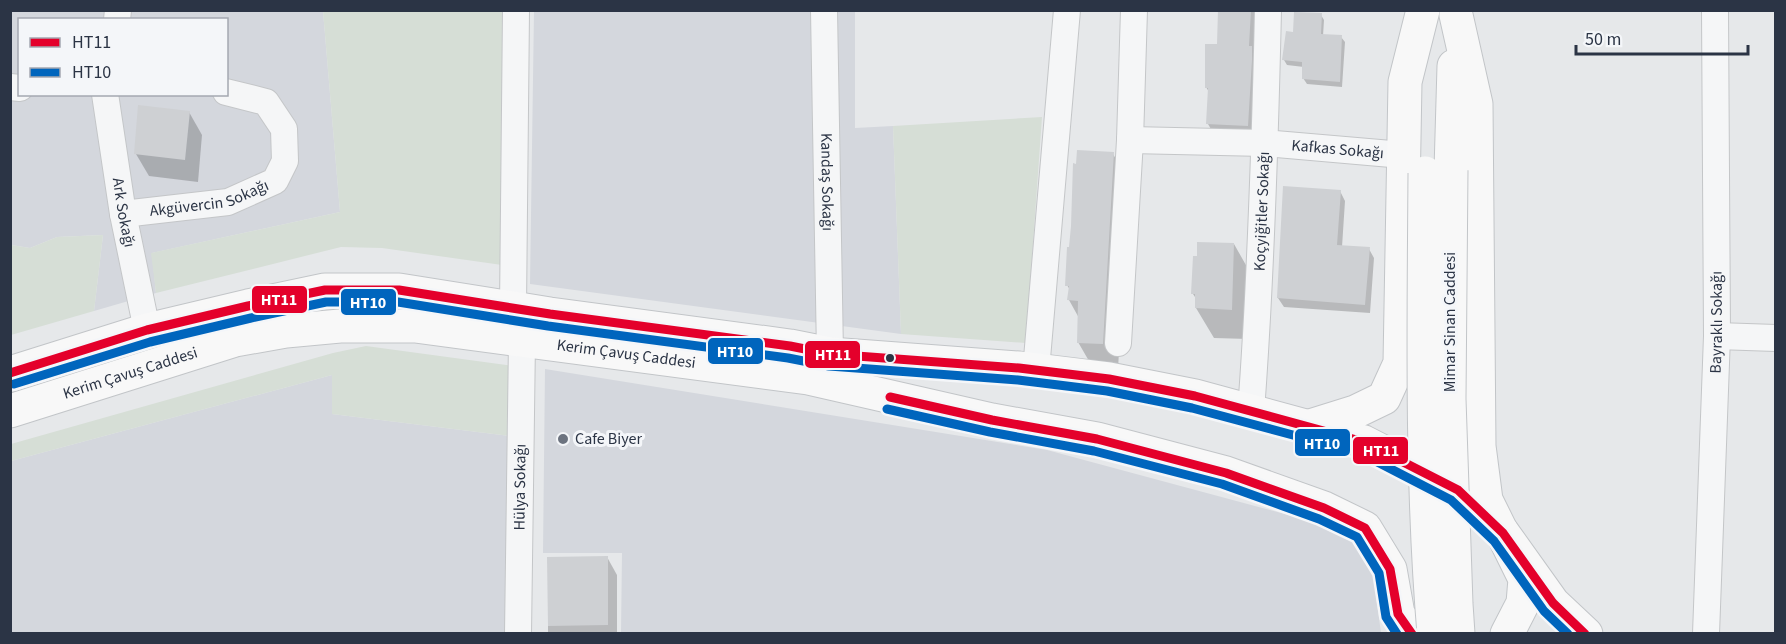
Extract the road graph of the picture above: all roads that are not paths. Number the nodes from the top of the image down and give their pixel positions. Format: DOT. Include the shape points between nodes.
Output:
graph roads {
  1 [pos="516,10"];
  2 [pos="824,10"];
  3 [pos="1067,10"];
  4 [pos="1134,10"];
  5 [pos="1268,10"];
  6 [pos="1715,10"];
  7 [pos="1440,12"];
  8 [pos="228,92"];
  9 [pos="105,96"];
  10 [pos="1130,140"];
  11 [pos="1265,143"];
  12 [pos="1426,166"];
  13 [pos="123,214"];
  14 [pos="513,308"];
  15 [pos="147,330"];
  16 [pos="1716,336"];
  17 [pos="1776,338"];
  18 [pos="522,340"];
  19 [pos="1118,342"];
  20 [pos="830,354"];
  21 [pos="1028,369"];
  22 [pos="10,373"];
  23 [pos="10,411"];
  24 [pos="1251,411"];
  25 [pos="993,420"];
  26 [pos="1307,427"];
  27 [pos="1503,532"];
  28 [pos="1558,618"];
  29 [pos="1403,627"];
  30 [pos="518,633"];
  31 [pos="1434,633"];
  32 [pos="1458,633"];
  33 [pos="1507,633"];
  34 [pos="1586,633"];
  35 [pos="1706,633"];
  1 -- 14 [label="street"];
  2 -- 20 [label="street, Kandaş Sokağı"];
  3 -- 21 [label="street"];
  4 -- 10 [label="street"];
  5 -- 11 [label="street, Koçyiğitler Sokağı"];
  6 -- 16 [label="street, Bayraklı Sokağı"];
  7 -- 12 [label="main road, Mimar Sinan Caddesi"];
  7 -- 27 [label="main road" via="1476,104 1479,446 1486,500"];
  8 -- 13 [label="street, Akgüvercin Sokağı" via="266,102 284,129 285,161 275,181 228,202"];
  9 -- 13 [label="street, Ark Sokağı"];
  10 -- 11 [label="street, Kafkas Sokağı"];
  10 -- 19 [label="street"];
  11 -- 12 [label="street, Kafkas Sokağı"];
  11 -- 24 [label="street, Koçyiğitler Sokağı"];
  12 -- 26 [label="main road" via="1400,363 1384,398"];
  12 -- 31 [label="main road, Mimar Sinan Caddesi, bridge" via="1423,393"];
  12 -- 32 [label="main road, Mimar Sinan Caddesi, bridge" via="1449,399"];
  13 -- 15 [label="street, Ark Sokağı"];
  14 -- 15 [label="main road, Kerim Çavuş Caddesi" via="399,290 325,290"];
  14 -- 20 [label="main road, Kerim Çavuş Caddesi"];
  15 -- 22 [label="main road, Kerim Çavuş Caddesi"];
  16 -- 17 [label="street"];
  16 -- 35 [label="street, Bayraklı Sokağı"];
  18 -- 23 [label="main road, Kerim Çavuş Caddesi" via="415,326 340,326 286,332 236,340"];
  18 -- 25 [label="main road, Kerim Çavuş Caddesi" via="808,378"];
  18 -- 30 [label="street, Hülya Sokağı"];
  20 -- 21 [label="main road, Kerim Çavuş Caddesi"];
  21 -- 24 [label="main road, Kerim Çavuş Caddesi" via="1195,396"];
  21 -- 25 [label="main road" via="991,380 985,405"];
  24 -- 26 [label="main road, Kerim Çavuş Caddesi"];
  25 -- 29 [label="main road, Kerim Çavuş Caddesi" via="1097,439 1226,473 1365,528 1390,569"];
  26 -- 27 [label="main road, Kerim Çavuş Caddesi" via="1364,442 1458,490"];
  27 -- 28 [label="main road"];
  27 -- 33 [label="main road" via="1525,579 1523,603"];
  28 -- 34 [label="main road"];
}
